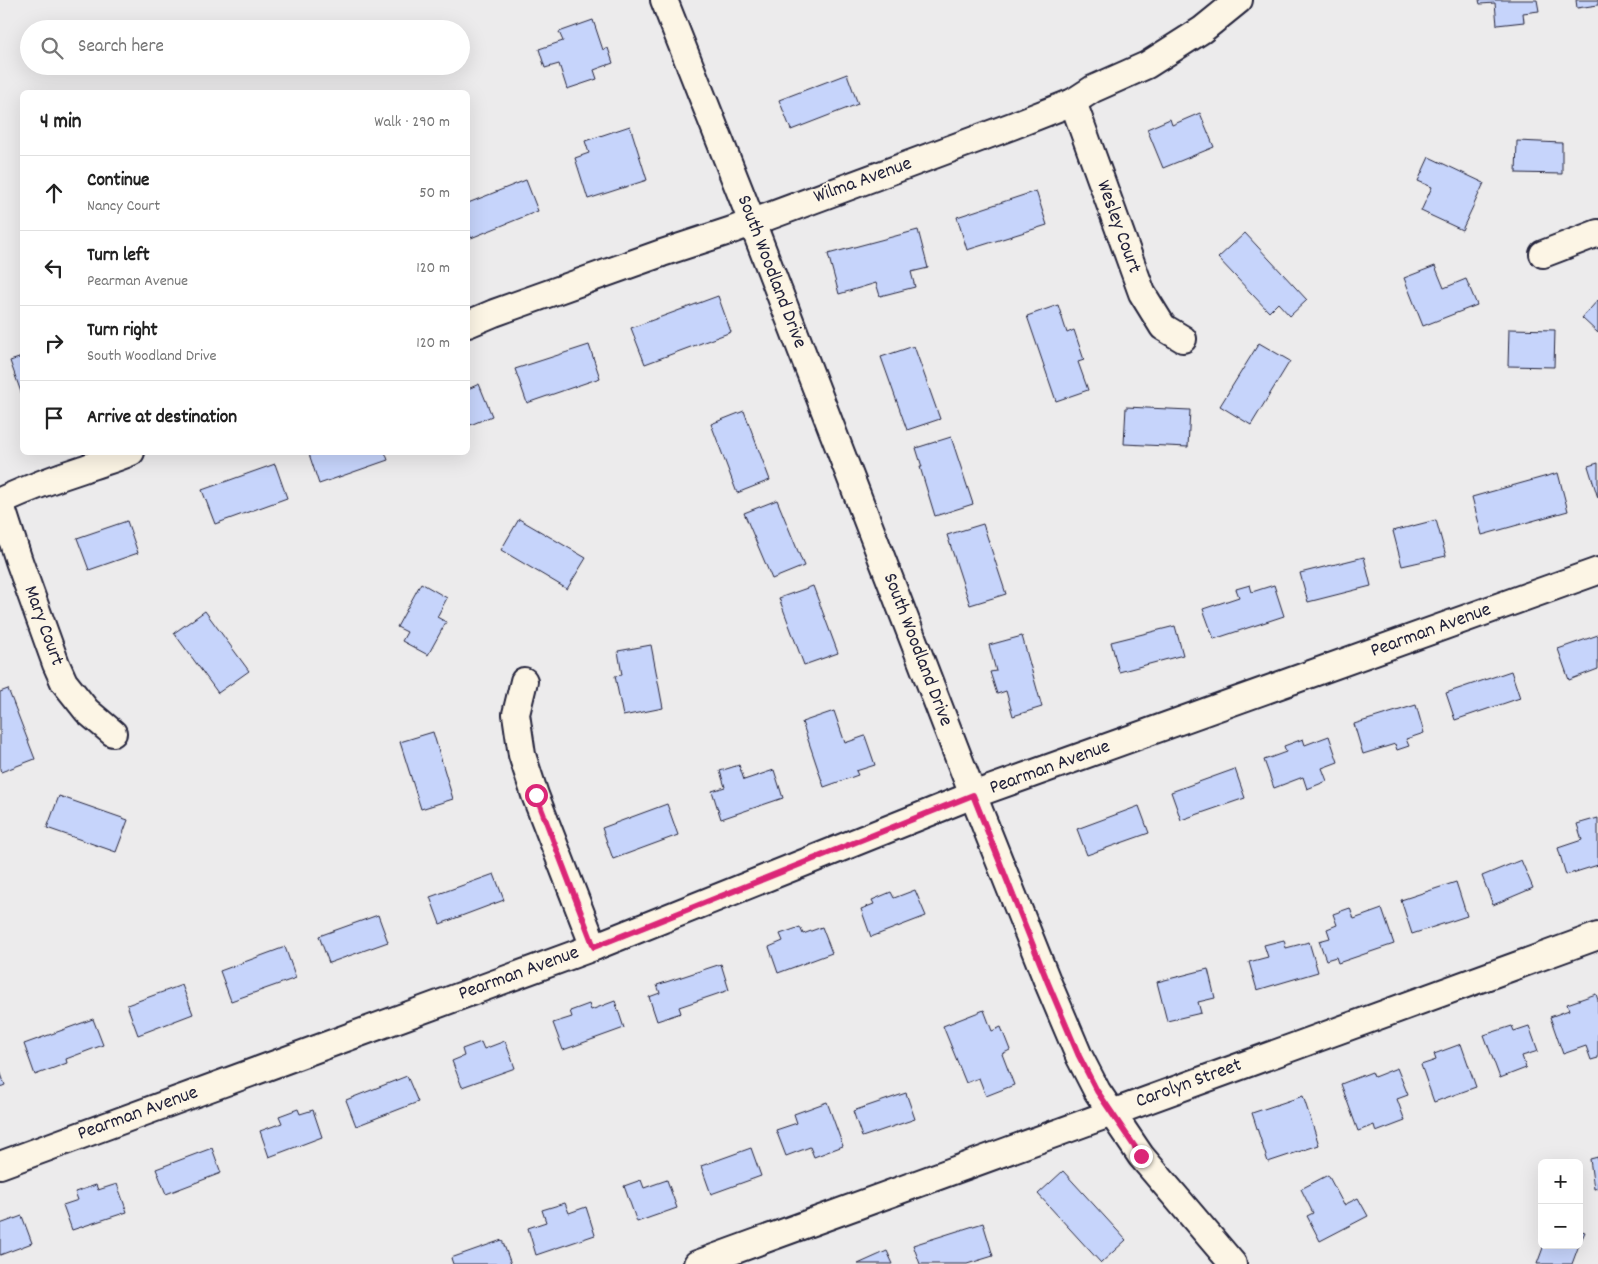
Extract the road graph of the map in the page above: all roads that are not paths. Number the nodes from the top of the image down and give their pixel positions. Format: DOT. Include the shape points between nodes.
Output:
graph roads {
  1 [pos="664,0"];
  2 [pos="1239,0"];
  3 [pos="1073,102"];
  4 [pos="752,222"];
  5 [pos="1598,233"];
  6 [pos="1543,254"];
  7 [pos="470,323"];
  8 [pos="1182,339"];
  9 [pos="125,455"];
  10 [pos="0,501"];
  11 [pos="1598,571"];
  12 [pos="524,681"];
  13 [pos="113,733"];
  14 [pos="973,795"];
  15 [pos="1598,936"];
  16 [pos="594,947"];
  17 [pos="1110,1113"];
  18 [pos="0,1165"];
  19 [pos="697,1264"];
  20 [pos="1233,1264"];
  1 -- 4 [label="street, South Woodland Drive"];
  2 -- 3 [label="street, Wilma Avenue" via="1202,30 1147,65 1093,89"];
  3 -- 4 [label="street, Wilma Avenue"];
  3 -- 8 [label="street, Wesley Court" via="1142,293 1163,327"];
  4 -- 7 [label="street, Wilma Avenue"];
  4 -- 14 [label="street, South Woodland Drive"];
  5 -- 6 [label="street"];
  9 -- 10 [label="street"];
  10 -- 13 [label="street, Mary Court" via="64,682 87,711"];
  11 -- 14 [label="street, Pearman Avenue"];
  12 -- 16 [label="street" via="516,714 522,755"];
  14 -- 16 [label="street, Pearman Avenue"];
  14 -- 17 [label="street, South Woodland Drive" via="1067,1028"];
  15 -- 17 [label="street, Carolyn Street"];
  16 -- 18 [label="street, Pearman Avenue"];
  17 -- 19 [label="street, Carolyn Street"];
  17 -- 20 [label="street, South Woodland Drive" via="1141,1156"];
}
